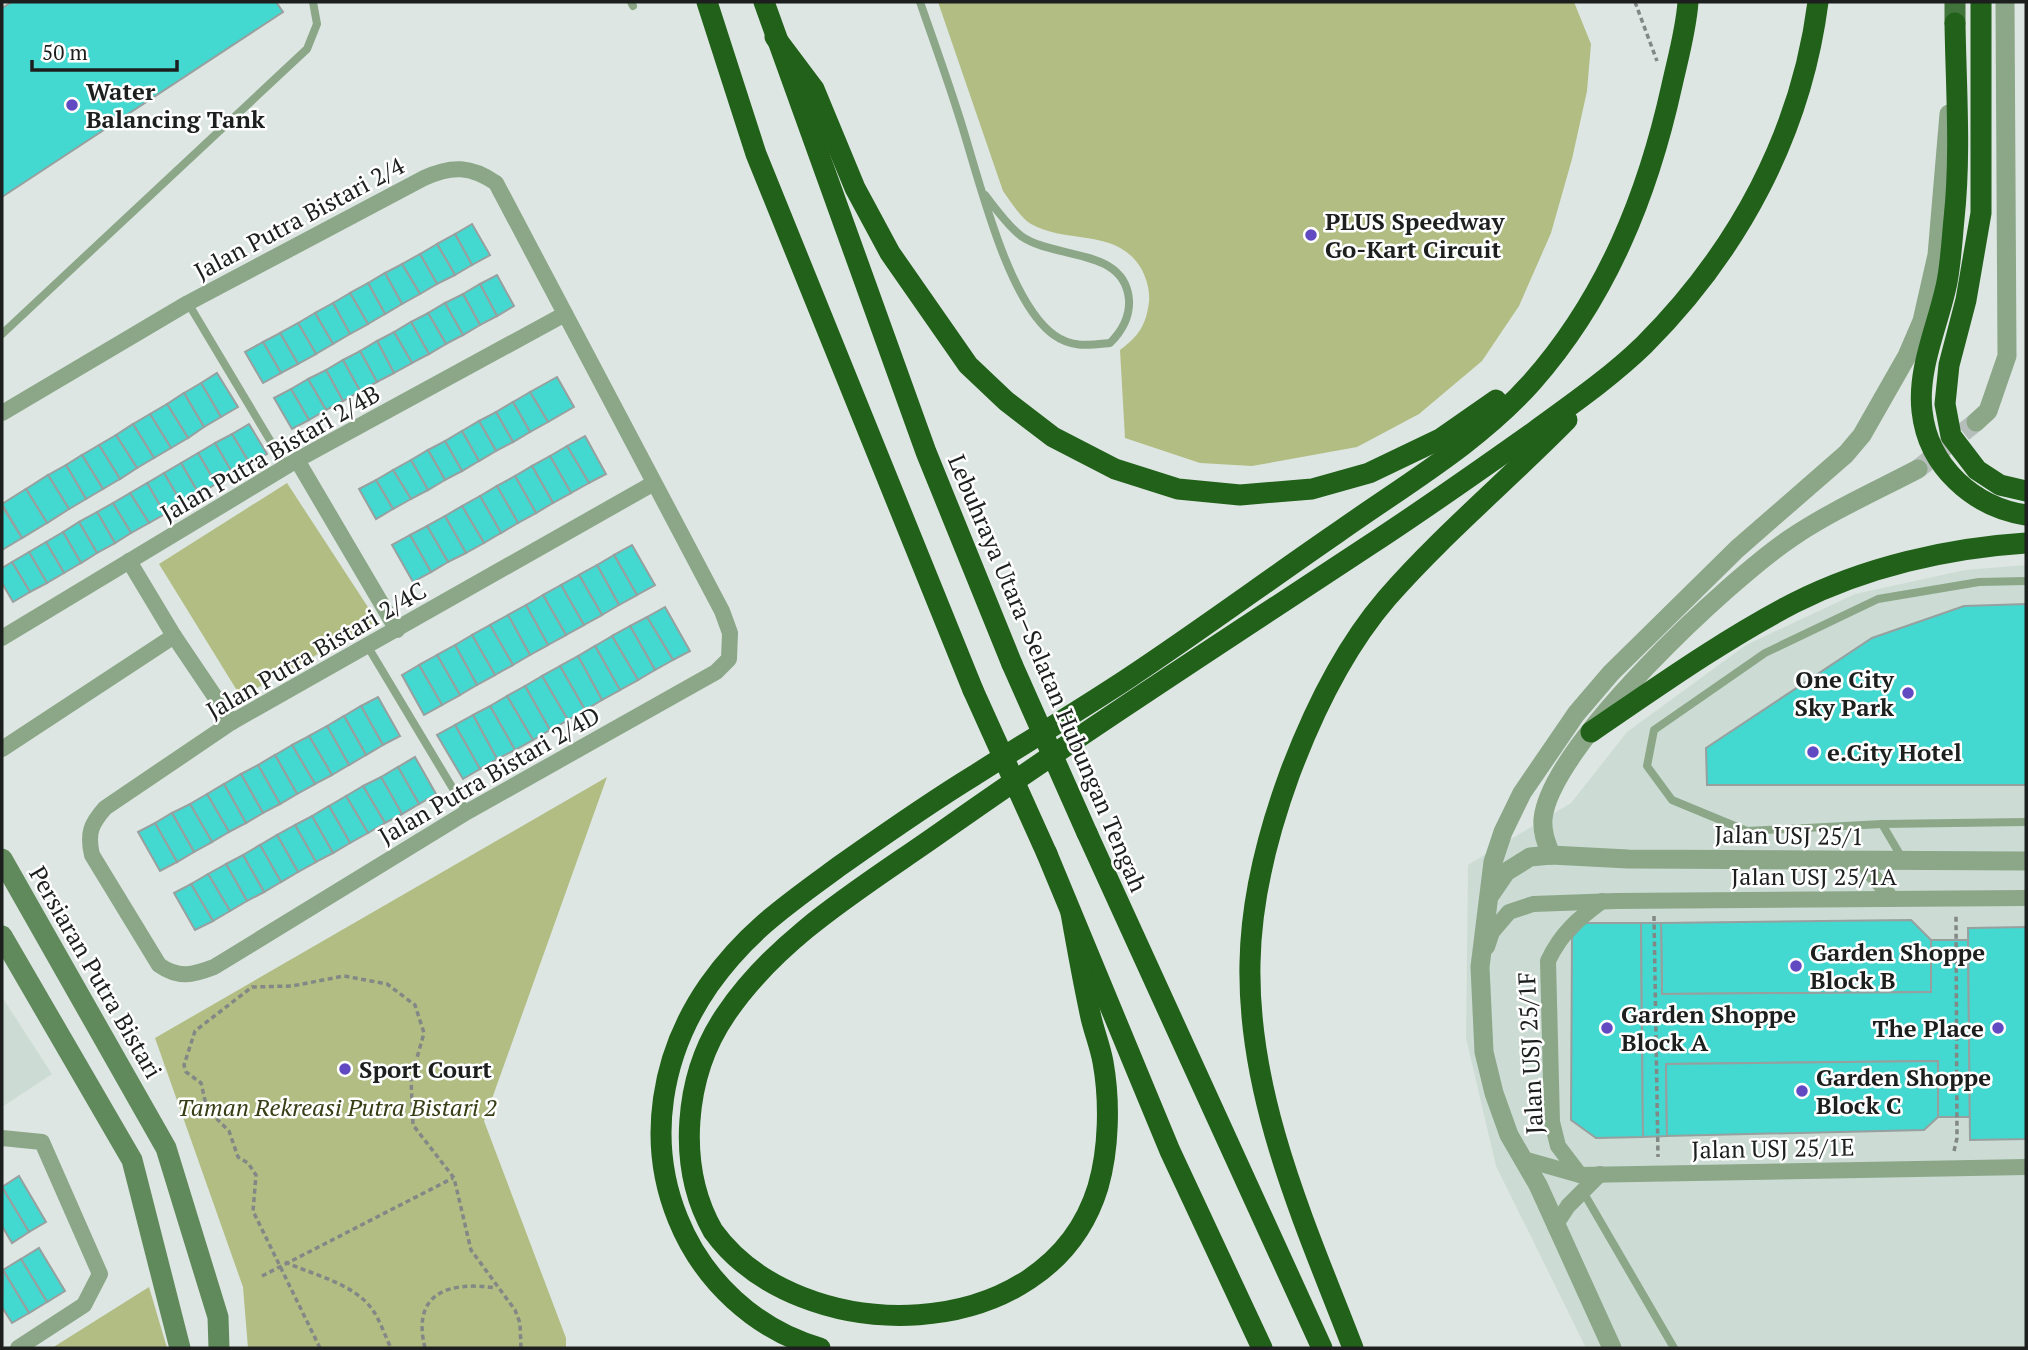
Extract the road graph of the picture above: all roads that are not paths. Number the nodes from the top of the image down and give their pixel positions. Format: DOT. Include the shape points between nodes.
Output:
graph roads {
  1 [pos="313,2"];
  2 [pos="707,2"];
  3 [pos="765,2"];
  4 [pos="920,2"];
  5 [pos="1688,2"];
  6 [pos="1818,2"];
  7 [pos="1981,2"];
  8 [pos="2004,2"];
  9 [pos="1955,12"];
  10 [pos="775,37"];
  11 [pos="985,195"];
  12 [pos="188,303"];
  13 [pos="565,314"];
  14 [pos="2,334"];
  15 [pos="1531,383"];
  16 [pos="1587,393"];
  17 [pos="2,414"];
  18 [pos="1976,422"];
  19 [pos="291,463"];
  20 [pos="1918,469"];
  21 [pos="654,483"];
  22 [pos="2026,491"];
  23 [pos="2026,515"];
  24 [pos="2026,543"];
  25 [pos="130,561"];
  26 [pos="2026,580"];
  27 [pos="397,630"];
  28 [pos="174,636"];
  29 [pos="2,638"];
  30 [pos="368,647"];
  31 [pos="232,722"];
  32 [pos="1591,732"];
  33 [pos="2,749"];
  34 [pos="467,811"];
  35 [pos="2026,822"];
  36 [pos="1882,824"];
  37 [pos="1551,855"];
  38 [pos="2,859"];
  39 [pos="1860,860"];
  40 [pos="1903,861"];
  41 [pos="2026,862"];
  42 [pos="1488,898"];
  43 [pos="2026,898"];
  44 [pos="1892,899"];
  45 [pos="1602,901"];
  46 [pos="122,908"];
  47 [pos="1071,914"];
  48 [pos="2,936"];
  49 [pos="1480,967"];
  50 [pos="2,1138"];
  51 [pos="1523,1159"];
  52 [pos="2026,1167"];
  53 [pos="1581,1183"];
  54 [pos="1555,1226"];
  55 [pos="18,1348"];
  56 [pos="180,1348"];
  57 [pos="219,1348"];
  58 [pos="820,1348"];
  59 [pos="1262,1348"];
  60 [pos="1322,1348"];
  61 [pos="1353,1348"];
  62 [pos="1612,1348"];
  63 [pos="1674,1348"];
  1 -- 14 [label="lane" via="317,24 307,49"];
  2 -- 47 [label="highway, bridge" via="760,167 973,690"];
  3 -- 10 [label="highway, Lebuhraya Utara–Selatan Hubungan Tengah"];
  4 -- 11 [label="lane"];
  5 -- 15 [label="highway" via="1645,187 1600,287"];
  6 -- 16 [label="highway" via="1811,53 1791,119 1764,183 1729,243 1688,298 1640,349"];
  7 -- 22 [label="highway" via="1981,214 1945,404 1951,436 1977,470 2000,485"];
  8 -- 18 [label="street" via="2008,346 2000,386 1988,411"];
  9 -- 23 [label="highway" via="1958,187 1947,281 1923,378 1922,412 1941,464 1957,482 2002,511"];
  9 -- 42 [label="street" via="1937,255 1922,321 1907,355 1862,435 1846,454 1727,559 1576,713 1507,822 1493,862"];
  10 -- 15 [label="highway" via="814,89 855,188 890,253 968,365 1053,437 1115,469 1178,489 1240,495 1312,489 1370,473 1440,439 1509,390"];
  10 -- 60 [label="highway, Lebuhraya Utara–Selatan Hubungan Tengah, bridge" via="926,452 1013,664"];
  11 -- 11 [label="lane" via="1021,236 1105,263 1120,273 1130,309 1122,330 1110,343 1069,344 1052,334 1029,309 1011,273"];
  12 -- 13 [label="street, Jalan Putra Bistari 2/4" via="424,178 459,168 480,172 496,183"];
  12 -- 17 [label="street, Jalan Putra Bistari 2/4"];
  12 -- 19 [label="lane"];
  13 -- 19 [label="street, Jalan Putra Bistari 2/4B"];
  13 -- 21 [label="street, Jalan Putra Bistari 2/4"];
  15 -- 58 [label="highway" via="1428,469 1127,680 920,809 765,920 709,985 689,1019 668,1075 661,1154 668,1195 686,1240 735,1302 769,1327"];
  16 -- 47 [label="highway" via="1444,496 926,843 778,953 711,1038 698,1072 690,1130 692,1171 700,1203 715,1234 758,1281 826,1322 922,1328 970,1317 1015,1296 1054,1261 1097,1191 1105,1151 1103,1062"];
  16 -- 61 [label="highway" via="1568,418 1386,599 1360,635 1313,716 1267,846 1250,963 1262,1083 1279,1148"];
  19 -- 25 [label="street, Jalan Putra Bistari 2/4B"];
  19 -- 27 [label="street"];
  20 -- 32 [label="street" via="1791,538 1749,571 1637,679"];
  21 -- 27 [label="street, Jalan Putra Bistari 2/4C"];
  21 -- 34 [label="street, Jalan Putra Bistari 2/4D" via="722,611 730,633 729,659 716,672"];
  24 -- 32 [label="highway" via="1916,559 1795,603"];
  25 -- 28 [label="street"];
  25 -- 29 [label="street, Jalan Putra Bistari 2/4B"];
  26 -- 36 [label="lane" via="1979,582 1878,599 1765,653 1654,730 1647,766 1672,800 1746,831"];
  27 -- 30 [label="street, Jalan Putra Bistari 2/4C"];
  28 -- 31 [label="street"];
  28 -- 33 [label="street"];
  30 -- 31 [label="street, Jalan Putra Bistari 2/4C"];
  30 -- 34 [label="lane"];
  31 -- 46 [label="street, Jalan Putra Bistari 2/4C" via="105,808 93,821 88,836 92,855"];
  32 -- 37 [label="street" via="1564,768 1546,808 1543,836"];
  34 -- 46 [label="street, Jalan Putra Bistari 2/4D" via="214,967 197,973 185,976 159,965"];
  35 -- 36 [label="lane"];
  36 -- 40 [label="lane"];
  37 -- 39 [label="street, Jalan USJ 25/1"];
  37 -- 42 [label="street, Jalan USJ 25/1" via="1530,857 1506,872"];
  38 -- 57 [label="main road, Persiaran Putra Bistari" via="166,1148 218,1317"];
  39 -- 40 [label="street, Jalan USJ 25/1"];
  39 -- 44 [label="street"];
  40 -- 41 [label="street, Jalan USJ 25/1"];
  42 -- 49 [label="street"];
  43 -- 44 [label="street, Jalan USJ 25/1A"];
  44 -- 45 [label="street, Jalan USJ 25/1A"];
  45 -- 49 [label="street, Jalan USJ 25/1A" via="1533,904 1509,912 1492,932"];
  45 -- 53 [label="street, Jalan USJ 25/1F" via="1559,938 1548,961 1552,1122 1558,1146"];
  47 -- 59 [label="highway" via="1170,1151"];
  48 -- 56 [label="main road" via="132,1160"];
  49 -- 51 [label="street" via="1484,1052 1509,1135"];
  50 -- 55 [label="street" via="42,1142 100,1274 84,1306"];
  51 -- 53 [label="street, Jalan USJ 25/1E"];
  51 -- 54 [label="street"];
  52 -- 53 [label="street, Jalan USJ 25/1E" via="1600,1174"];
  53 -- 54 [label="street"];
  53 -- 63 [label="lane"];
  54 -- 62 [label="street"];
}
